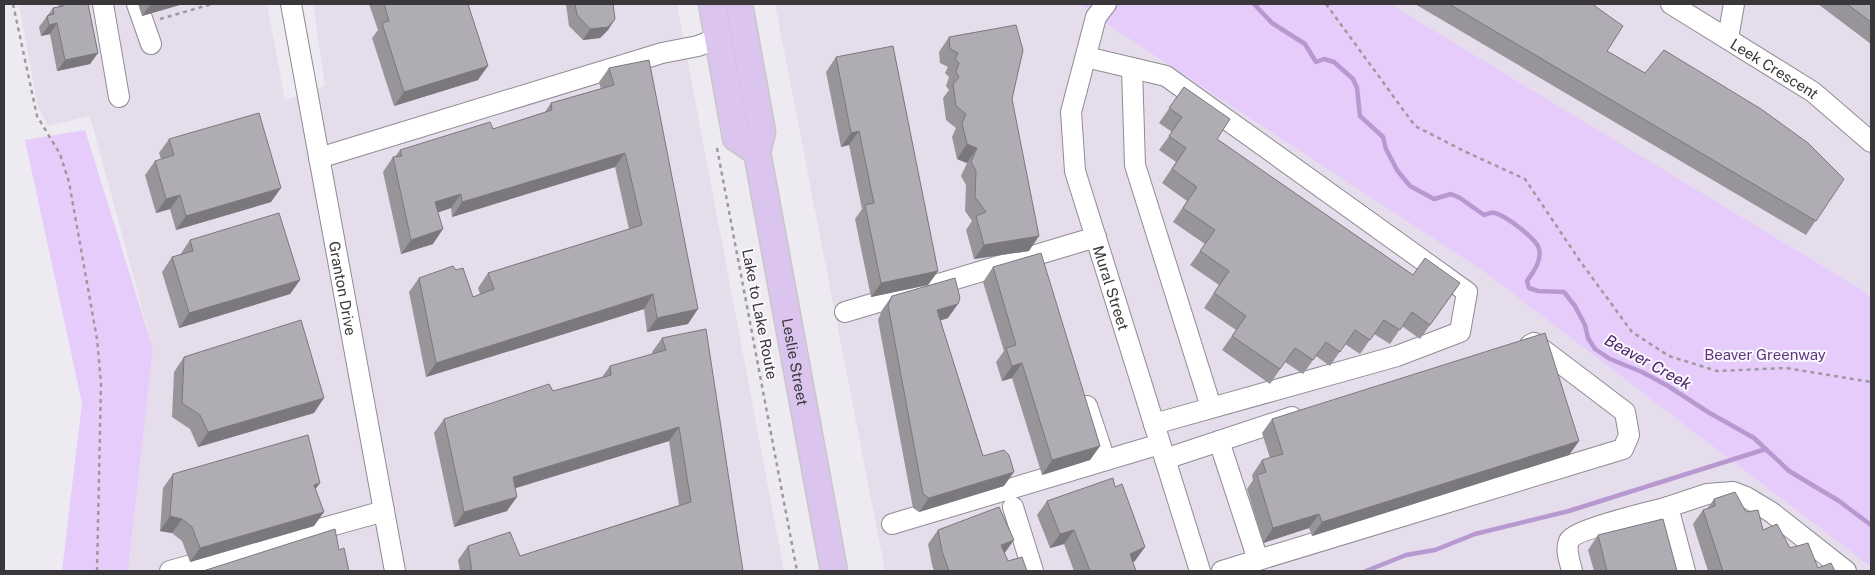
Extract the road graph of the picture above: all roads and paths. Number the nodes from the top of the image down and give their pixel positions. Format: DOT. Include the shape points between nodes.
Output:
graph roads {
  1 [pos="13,4"];
  2 [pos="103,4"];
  3 [pos="137,4"];
  4 [pos="212,4"];
  5 [pos="291,4"];
  6 [pos="712,4"];
  7 [pos="740,4"];
  8 [pos="1106,4"];
  9 [pos="1326,4"];
  10 [pos="1671,4"];
  11 [pos="1734,4"];
  12 [pos="158,20"];
  13 [pos="718,38"];
  14 [pos="1728,38"];
  15 [pos="151,44"];
  16 [pos="1086,57"];
  17 [pos="1132,68"];
  18 [pos="119,97"];
  19 [pos="716,139"];
  20 [pos="1871,142"];
  21 [pos="757,152"];
  22 [pos="319,158"];
  23 [pos="1096,237"];
  24 [pos="845,312"];
  25 [pos="1515,349"];
  26 [pos="1871,382"];
  27 [pos="1080,386"];
  28 [pos="1211,408"];
  29 [pos="1310,412"];
  30 [pos="1154,424"];
  31 [pos="1219,441"];
  32 [pos="1163,452"];
  33 [pos="1105,460"];
  34 [pos="1013,507"];
  35 [pos="1668,507"];
  36 [pos="384,511"];
  37 [pos="892,524"];
  38 [pos="1258,560"];
  39 [pos="97,571"];
  40 [pos="170,571"];
  41 [pos="395,571"];
  42 [pos="797,571"];
  43 [pos="834,571"];
  44 [pos="1033,571"];
  45 [pos="1200,571"];
  46 [pos="1222,571"];
  47 [pos="1572,571"];
  48 [pos="1685,571"];
  49 [pos="1846,571"];
  1 -- 39 [label="path" via="37,116 60,154 69,182 97,339 101,383"];
  2 -- 18 [label="street"];
  3 -- 15 [label="street"];
  4 -- 12 [label="path"];
  5 -- 22 [label="street, Granton Drive"];
  6 -- 13 [label="main road"];
  7 -- 21 [label="main road, Leslie Street" via="762,132"];
  8 -- 16 [label="street, Mural Street" via="1096,16"];
  9 -- 26 [label="path" via="1415,126 1525,179 1632,332 1669,356 1717,371 1786,368"];
  10 -- 14 [label="street, Leek Crescent"];
  11 -- 14 [label="street"];
  13 -- 21 [label="main road" via="736,138"];
  13 -- 22 [label="street"];
  14 -- 20 [label="street, Leek Crescent" via="1813,92"];
  16 -- 17 [label="street"];
  16 -- 23 [label="street, Mural Street" via="1071,112 1075,171"];
  17 -- 28 [label="street" via="1135,165"];
  17 -- 28 [label="street" via="1166,76 1467,292 1460,332 1397,356"];
  19 -- 42 [label="path, Lake to Lake Route"];
  21 -- 43 [label="main road, Leslie Street"];
  22 -- 36 [label="street, Granton Drive"];
  23 -- 24 [label="street" via="1039,264"];
  23 -- 30 [label="street, Mural Street"];
  25 -- 38 [label="street" via="1534,344 1625,412 1629,435 1623,448"];
  27 -- 33 [label="street"];
  28 -- 30 [label="street"];
  29 -- 31 [label="street"];
  30 -- 32 [label="street, Mural Street"];
  31 -- 32 [label="street"];
  31 -- 38 [label="street"];
  32 -- 33 [label="street"];
  32 -- 45 [label="street, Mural Street"];
  33 -- 37 [label="street"];
  34 -- 44 [label="street"];
  35 -- 47 [label="street" via="1573,536 1567,550"];
  35 -- 48 [label="street"];
  35 -- 49 [label="street" via="1707,494 1733,492 1771,512"];
  36 -- 40 [label="street"];
  36 -- 41 [label="street, Granton Drive"];
  38 -- 46 [label="street"];
}
